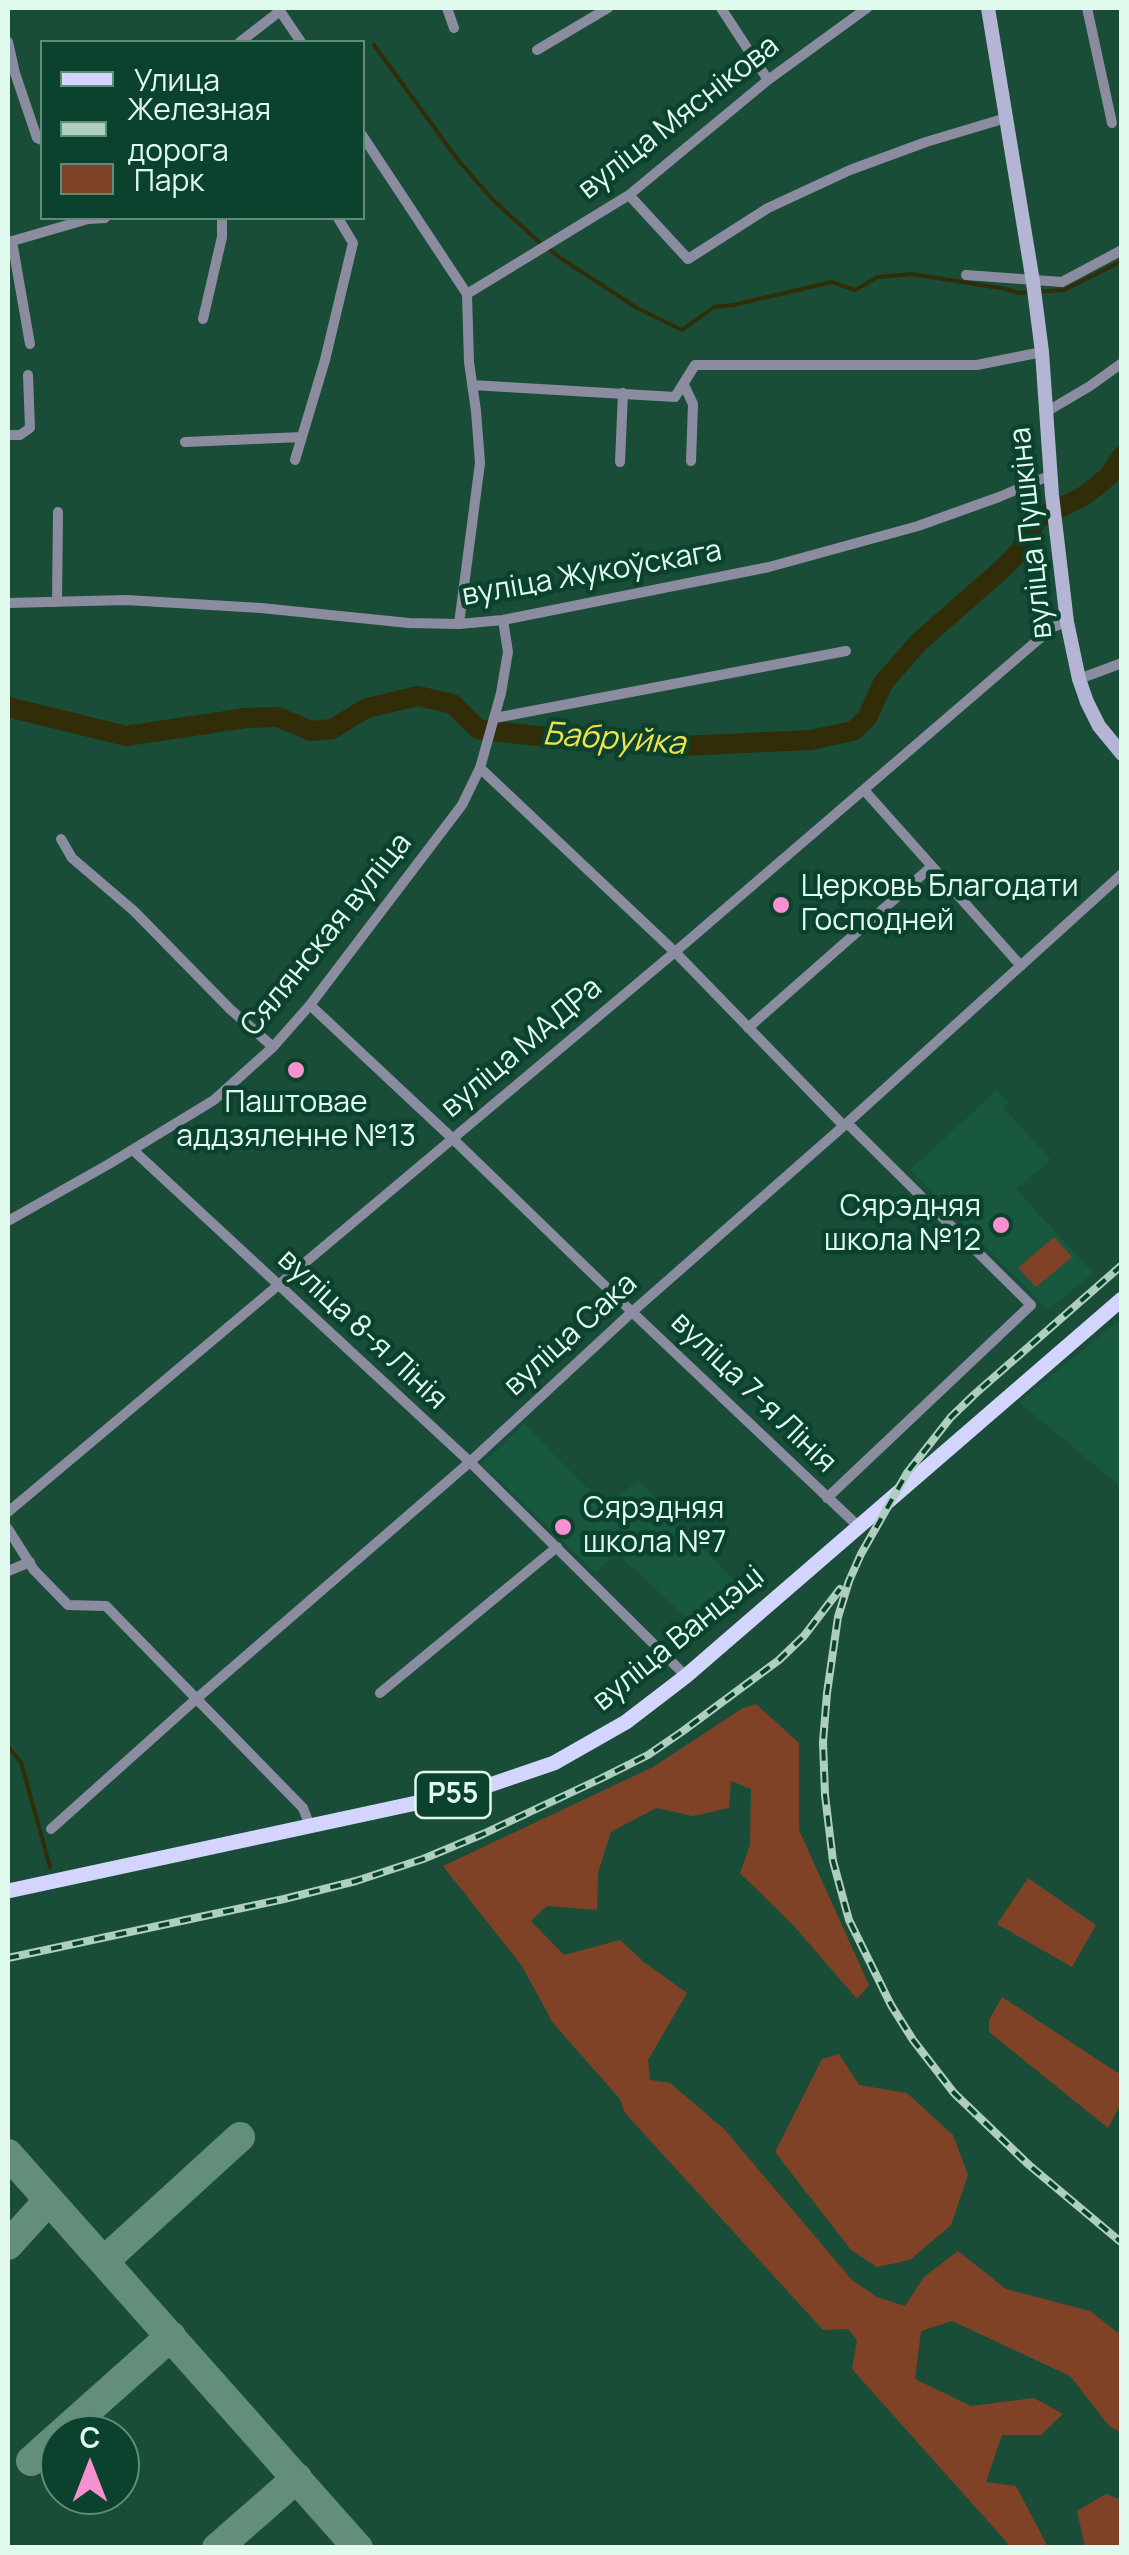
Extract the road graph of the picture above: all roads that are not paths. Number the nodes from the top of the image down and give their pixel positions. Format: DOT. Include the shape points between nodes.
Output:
graph roads {
  1 [pos="446,8"];
  2 [pos="608,8"];
  3 [pos="721,8"];
  4 [pos="867,8"];
  5 [pos="988,8"];
  6 [pos="1088,8"];
  7 [pos="279,9"];
  8 [pos="454,28"];
  9 [pos="242,40"];
  10 [pos="300,40"];
  11 [pos="8,42"];
  12 [pos="537,50"];
  13 [pos="768,80"];
  14 [pos="1006,118"];
  15 [pos="1112,124"];
  16 [pos="40,139"];
  17 [pos="365,140"];
  18 [pos="629,195"];
  19 [pos="85,220"];
  20 [pos="222,220"];
  21 [pos="339,220"];
  22 [pos="10,242"];
  23 [pos="1122,250"];
  24 [pos="966,276"];
  25 [pos="1034,289"];
  26 [pos="467,294"];
  27 [pos="203,319"];
  28 [pos="30,344"];
  29 [pos="1042,352"];
  30 [pos="1122,363"];
  31 [pos="28,375"];
  32 [pos="472,385"];
  33 [pos="684,386"];
  34 [pos="623,393"];
  35 [pos="1046,412"];
  36 [pos="8,435"];
  37 [pos="302,437"];
  38 [pos="185,442"];
  39 [pos="296,460"];
  40 [pos="691,461"];
  41 [pos="620,462"];
  42 [pos="1050,476"];
  43 [pos="58,512"];
  44 [pos="58,602"];
  45 [pos="8,603"];
  46 [pos="503,620"];
  47 [pos="1067,622"];
  48 [pos="460,624"];
  49 [pos="846,651"];
  50 [pos="1122,664"];
  51 [pos="1079,679"];
  52 [pos="494,718"];
  53 [pos="1122,754"];
  54 [pos="480,768"];
  55 [pos="864,790"];
  56 [pos="60,839"];
  57 [pos="931,866"];
  58 [pos="1122,874"];
  59 [pos="675,952"];
  60 [pos="1021,966"];
  61 [pos="310,1005"];
  62 [pos="748,1028"];
  63 [pos="273,1047"];
  64 [pos="845,1125"];
  65 [pos="453,1139"];
  66 [pos="132,1150"];
  67 [pos="8,1221"];
  68 [pos="276,1285"];
  69 [pos="1122,1298"];
  70 [pos="632,1312"];
  71 [pos="470,1462"];
  72 [pos="827,1498"];
  73 [pos="8,1512"];
  74 [pos="858,1526"];
  75 [pos="8,1529"];
  76 [pos="557,1547"];
  77 [pos="30,1562"];
  78 [pos="8,1571"];
  79 [pos="686,1676"];
  80 [pos="380,1693"];
  81 [pos="195,1700"];
  82 [pos="310,1826"];
  83 [pos="52,1829"];
  84 [pos="8,1891"];
  1 -- 8 [label="street"];
  2 -- 12 [label="street"];
  3 -- 13 [label="street"];
  4 -- 13 [label="street, вуліца Мяснікова"];
  5 -- 14 [label="main road, вуліца Пушкіна"];
  6 -- 15 [label="street"];
  7 -- 9 [label="street"];
  7 -- 10 [label="street"];
  11 -- 16 [label="street"];
  13 -- 18 [label="street, вуліца Мяснікова"];
  14 -- 18 [label="street" via="850,170 768,208 688,259"];
  14 -- 25 [label="main road, вуліца Пушкіна"];
  17 -- 26 [label="street"];
  18 -- 26 [label="street, вуліца Мяснікова"];
  19 -- 22 [label="street"];
  20 -- 27 [label="street"];
  21 -- 37 [label="street" via="353,243"];
  22 -- 28 [label="street"];
  23 -- 25 [label="street"];
  24 -- 25 [label="street"];
  25 -- 29 [label="main road, вуліца Пушкіна"];
  26 -- 32 [label="street"];
  29 -- 33 [label="street" via="977,364 695,365"];
  29 -- 35 [label="main road, вуліца Пушкіна"];
  30 -- 35 [label="street"];
  31 -- 36 [label="street" via="30,428"];
  32 -- 34 [label="street"];
  32 -- 48 [label="street" via="480,463"];
  33 -- 34 [label="street" via="675,396"];
  33 -- 40 [label="street" via="692,404"];
  34 -- 41 [label="street"];
  35 -- 42 [label="main road, вуліца Пушкіна"];
  37 -- 38 [label="street"];
  37 -- 39 [label="street"];
  42 -- 46 [label="street, вуліца Жукоўскага" via="918,526 769,567"];
  42 -- 47 [label="main road, вуліца Пушкіна"];
  43 -- 44 [label="street"];
  44 -- 45 [label="street, вуліца Жукоўскага"];
  44 -- 48 [label="street, вуліца Жукоўскага" via="126,600"];
  46 -- 48 [label="street, вуліца Жукоўскага"];
  46 -- 52 [label="street, Сялянская вуліца" via="508,652"];
  47 -- 51 [label="main road, вуліца Пушкіна"];
  47 -- 55 [label="street, вуліца МАДРа"];
  49 -- 52 [label="street"];
  50 -- 51 [label="street"];
  51 -- 53 [label="main road, вуліца Пушкіна" via="1099,726"];
  52 -- 54 [label="street, Сялянская вуліца"];
  54 -- 59 [label="street"];
  54 -- 61 [label="street, Сялянская вуліца" via="462,805"];
  55 -- 57 [label="street"];
  55 -- 59 [label="street, вуліца МАДРа"];
  56 -- 63 [label="street" via="72,858"];
  57 -- 60 [label="street"];
  57 -- 62 [label="street"];
  58 -- 60 [label="street, вуліца Сака"];
  59 -- 62 [label="street"];
  59 -- 65 [label="street, вуліца МАДРа"];
  60 -- 64 [label="street, вуліца Сака"];
  61 -- 63 [label="street, Сялянская вуліца"];
  61 -- 65 [label="street, вуліца 7-я Лінія"];
  62 -- 64 [label="street"];
  63 -- 66 [label="street, Сялянская вуліца" via="214,1100"];
  64 -- 70 [label="street, вуліца Сака"];
  64 -- 72 [label="street" via="1032,1305"];
  65 -- 68 [label="street, вуліца МАДРа"];
  65 -- 70 [label="street, вуліца 7-я Лінія"];
  66 -- 67 [label="street, Сялянская вуліца"];
  66 -- 68 [label="street, вуліца 8-я Лінія"];
  68 -- 71 [label="street, вуліца 8-я Лінія"];
  68 -- 73 [label="street, вуліца МАДРа"];
  69 -- 74 [label="main road, вуліца Ванцэці / Р55"];
  70 -- 71 [label="street, вуліца Сака"];
  70 -- 72 [label="street, вуліца 7-я Лінія"];
  71 -- 76 [label="street, вуліца 8-я Лінія"];
  71 -- 81 [label="street, вуліца Сака"];
  72 -- 74 [label="street, вуліца 7-я Лінія"];
  74 -- 79 [label="main road, вуліца Ванцэці / Р55"];
  75 -- 77 [label="street"];
  76 -- 79 [label="street, вуліца 8-я Лінія"];
  76 -- 80 [label="street"];
  77 -- 78 [label="street"];
  77 -- 81 [label="street" via="68,1605 106,1606"];
  79 -- 82 [label="main road, вуліца Ванцэці / Р55" via="626,1722 554,1763 472,1791"];
  81 -- 82 [label="street" via="303,1808"];
  81 -- 83 [label="street, вуліца Сака"];
  82 -- 84 [label="main road, вуліца Ванцэці / Р55"];
}
